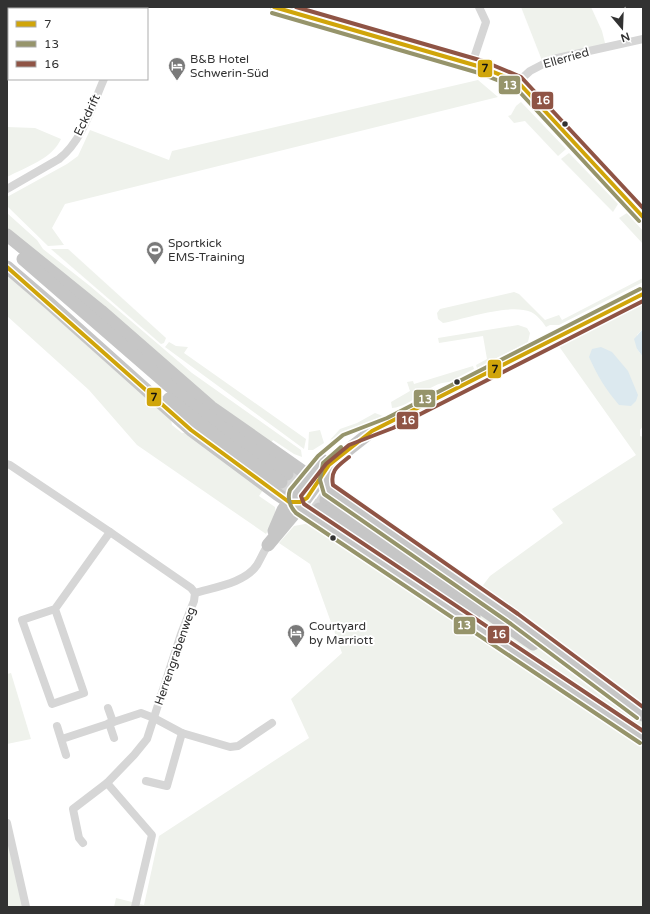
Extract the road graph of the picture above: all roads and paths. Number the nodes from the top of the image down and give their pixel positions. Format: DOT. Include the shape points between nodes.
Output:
graph roads {
  1 [pos="274,7"];
  2 [pos="480,7"];
  3 [pos="643,39"];
  4 [pos="472,64"];
  5 [pos="104,80"];
  6 [pos="518,82"];
  7 [pos="7,189"];
  8 [pos="643,217"];
  9 [pos="7,235"];
  10 [pos="7,246"];
  11 [pos="7,259"];
  12 [pos="7,267"];
  13 [pos="643,294"];
  14 [pos="372,431"];
  15 [pos="325,462"];
  16 [pos="7,464"];
  17 [pos="302,494"];
  18 [pos="110,532"];
  19 [pos="268,545"];
  20 [pos="195,593"];
  21 [pos="55,609"];
  22 [pos="108,708"];
  23 [pos="643,715"];
  24 [pos="154,718"];
  25 [pos="643,720"];
  26 [pos="111,723"];
  27 [pos="272,723"];
  28 [pos="57,726"];
  29 [pos="182,733"];
  30 [pos="643,737"];
  31 [pos="114,738"];
  32 [pos="62,740"];
  33 [pos="66,755"];
  34 [pos="146,781"];
  35 [pos="107,783"];
  36 [pos="7,823"];
  37 [pos="82,843"];
  38 [pos="26,907"];
  39 [pos="135,907"];
  1 -- 4 [label="street"];
  2 -- 4 [label="street" via="486,22"];
  3 -- 6 [label="street, Ellerried" via="553,59 533,69"];
  4 -- 6 [label="street"];
  5 -- 7 [label="street, Eckdrift" via="80,134 66,153"];
  6 -- 8 [label="street"];
  9 -- 17 [label="highway" via="101,311 211,407"];
  10 -- 17 [label="highway" via="181,396 241,442"];
  11 -- 17 [label="highway" via="175,404 233,449"];
  12 -- 17 [label="highway" via="191,430"];
  13 -- 14 [label="street"];
  14 -- 15 [label="highway"];
  15 -- 17 [label="highway"];
  15 -- 17 [label="highway" via="326,480"];
  16 -- 18 [label="street"];
  17 -- 19 [label="highway"];
  17 -- 23 [label="highway" via="514,619"];
  17 -- 25 [label="highway"];
  17 -- 30 [label="highway"];
  18 -- 20 [label="street"];
  18 -- 21 [label="street"];
  19 -- 20 [label="street" via="257,565 248,574 238,580"];
  20 -- 24 [label="street, Herrengrabenweg"];
  21 -- 21 [label="street" via="84,693 52,704 22,620"];
  22 -- 26 [label="street"];
  24 -- 26 [label="street, Herrengrabenweg" via="141,713"];
  24 -- 29 [label="street, Herrengrabenweg"];
  24 -- 35 [label="street, Herrengrabenweg" via="147,739"];
  26 -- 31 [label="street"];
  26 -- 32 [label="street, Herrengrabenweg"];
  27 -- 29 [label="street, Herrengrabenweg" via="238,746 230,747"];
  28 -- 32 [label="street"];
  29 -- 34 [label="street" via="167,786"];
  32 -- 33 [label="street"];
  35 -- 37 [label="street, Herrengrabenweg" via="73,809"];
  35 -- 39 [label="street" via="152,835"];
  36 -- 38 [label="street"];
}
